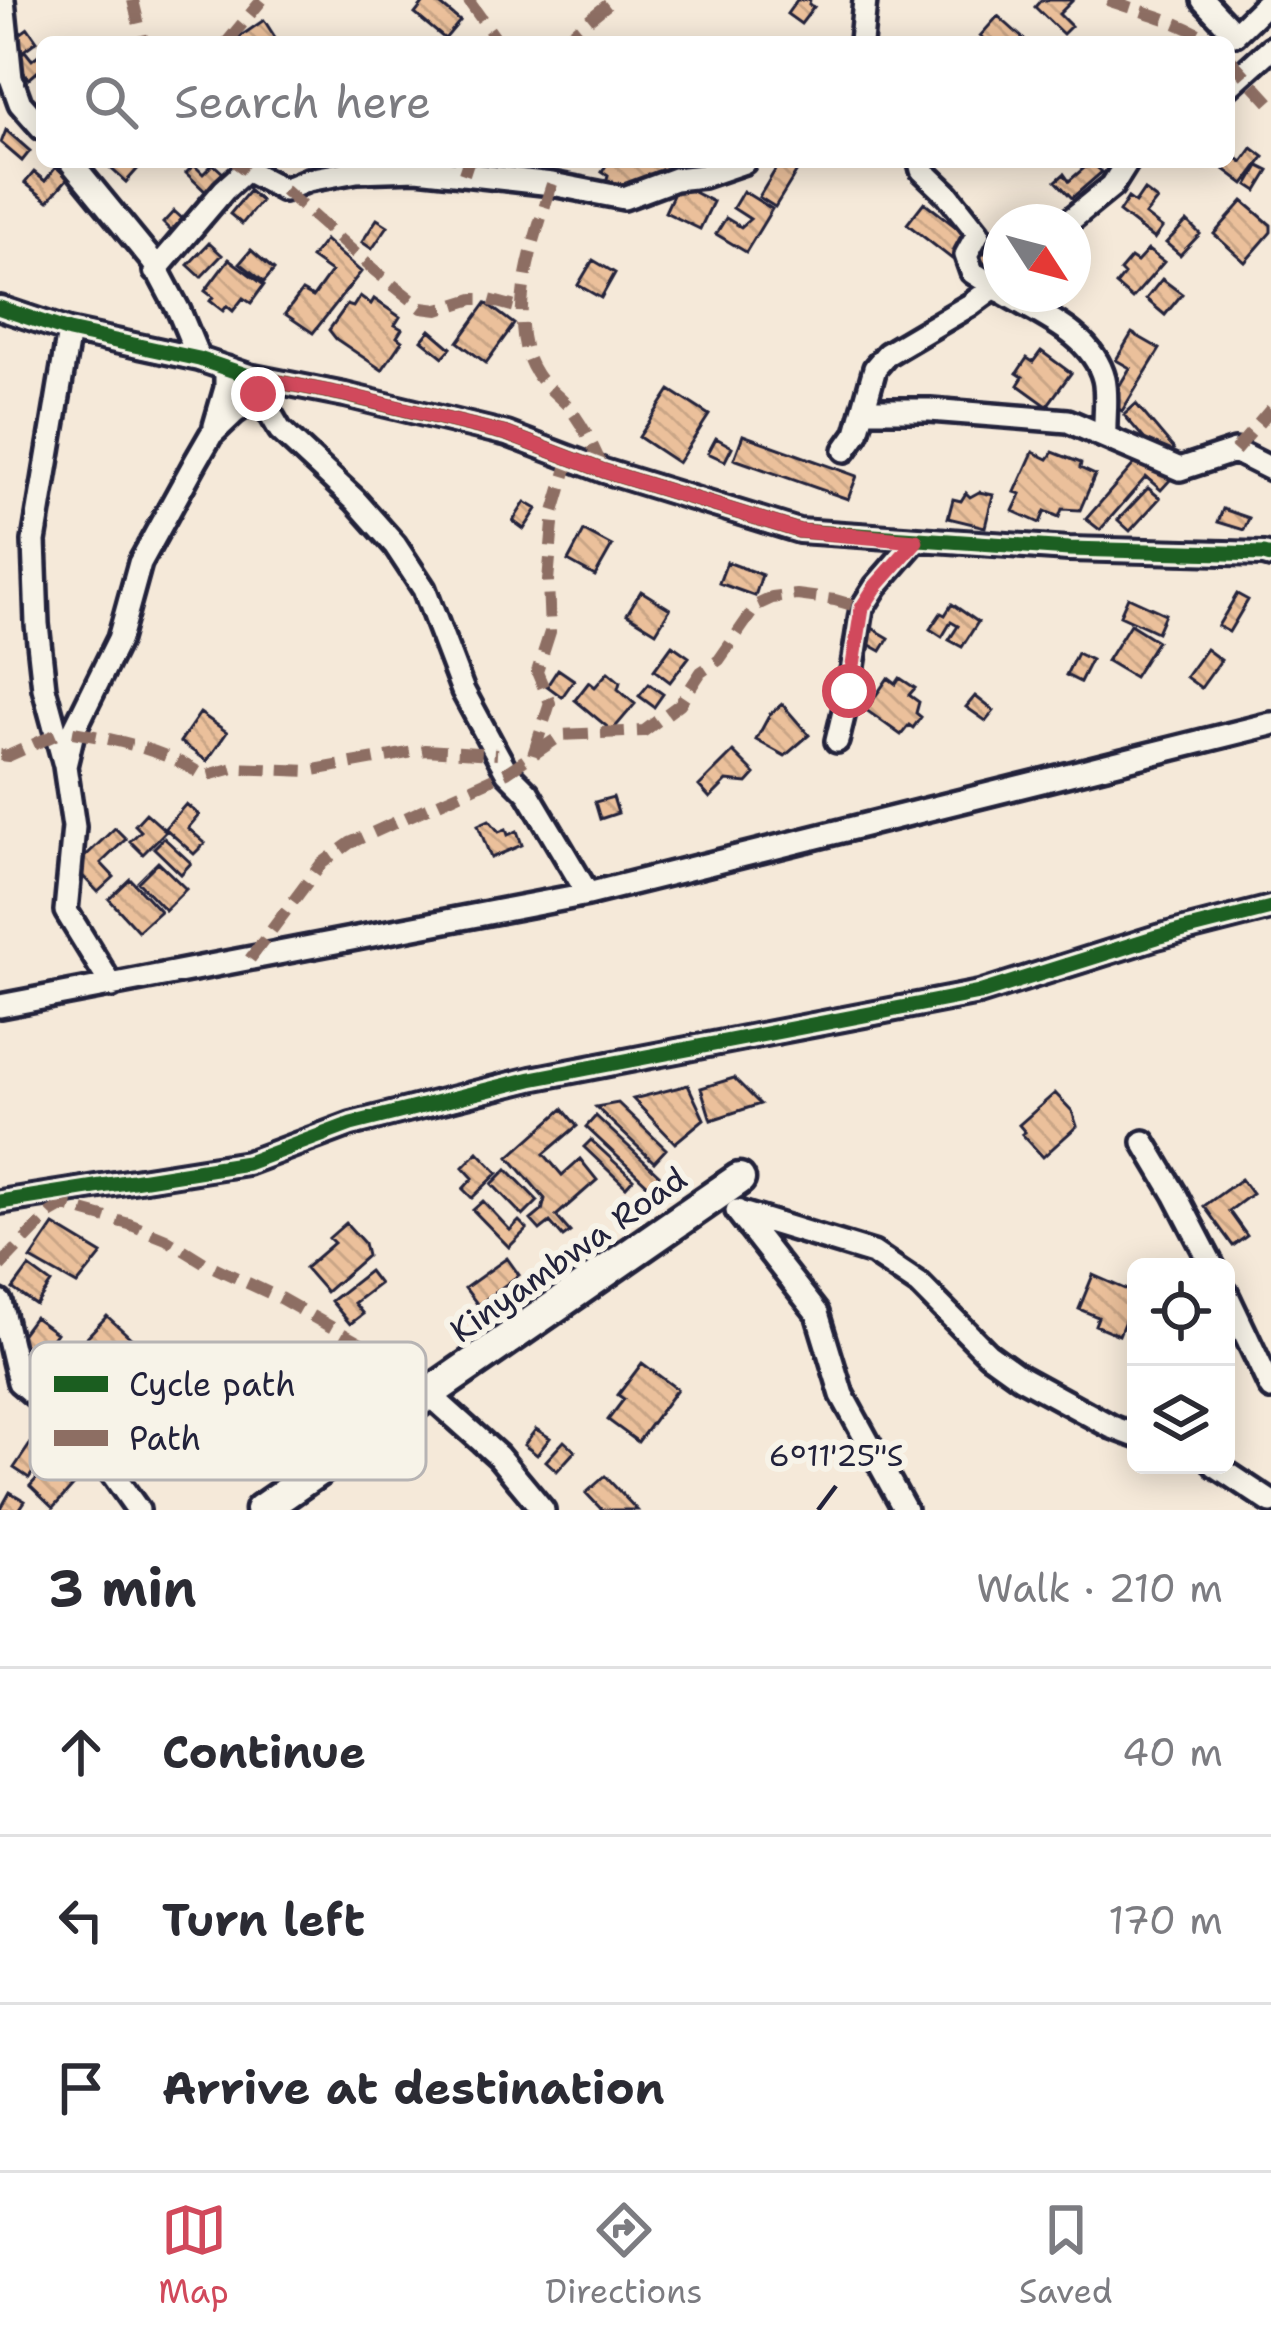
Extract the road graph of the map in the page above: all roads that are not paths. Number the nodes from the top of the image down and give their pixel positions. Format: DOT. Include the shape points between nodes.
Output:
graph roads {
  1 [pos="3,0"];
  2 [pos="865,0"];
  3 [pos="1203,0"];
  4 [pos="1270,0"];
  5 [pos="863,36"];
  6 [pos="1271,48"];
  7 [pos="1235,81"];
  8 [pos="10,96"];
  9 [pos="36,122"];
  10 [pos="75,168"];
  11 [pos="726,168"];
  12 [pos="922,168"];
  13 [pos="1123,168"];
  14 [pos="1090,204"];
  15 [pos="155,271"];
  16 [pos="983,278"];
  17 [pos="983,298"];
  18 [pos="0,308"];
  19 [pos="1038,312"];
  20 [pos="69,331"];
  21 [pos="199,359"];
  22 [pos="226,368"];
  23 [pos="254,385"];
  24 [pos="864,410"];
  25 [pos="211,435"];
  26 [pos="1105,436"];
  27 [pos="845,450"];
  28 [pos="1271,470"];
  29 [pos="916,541"];
  30 [pos="1271,556"];
  31 [pos="1271,724"];
  32 [pos="837,741"];
  33 [pos="64,766"];
  34 [pos="588,894"];
  35 [pos="1271,908"];
  36 [pos="112,986"];
  37 [pos="0,1006"];
  38 [pos="1144,1142"];
  39 [pos="733,1194"];
  40 [pos="0,1202"];
  41 [pos="1208,1258"];
  42 [pos="0,1302"];
  43 [pos="1235,1312"];
  44 [pos="1271,1388"];
  45 [pos="30,1391"];
  46 [pos="429,1394"];
  47 [pos="426,1396"];
  48 [pos="1127,1432"];
  49 [pos="1229,1474"];
  50 [pos="116,1480"];
  51 [pos="304,1480"];
  52 [pos="1271,1502"];
  53 [pos="137,1510"];
  54 [pos="261,1510"];
  55 [pos="543,1510"];
  56 [pos="905,1510"];
  1 -- 8 [label="street"];
  2 -- 5 [label="street"];
  3 -- 4 [label="street" via="1235,34"];
  6 -- 7 [label="street"];
  8 -- 9 [label="street"];
  10 -- 15 [label="street"];
  11 -- 15 [label="street" via="624,198 417,169 357,171 284,190 246,170"];
  12 -- 16 [label="street" via="978,233 966,255"];
  13 -- 14 [label="street"];
  15 -- 21 [label="street"];
  17 -- 24 [label="street" via="886,354"];
  18 -- 20 [label="street"];
  19 -- 26 [label="street" via="1088,348 1104,378"];
  20 -- 21 [label="street"];
  20 -- 33 [label="street" via="34,541 44,688"];
  21 -- 22 [label="street"];
  22 -- 23 [label="street"];
  22 -- 25 [label="street"];
  23 -- 25 [label="street"];
  23 -- 29 [label="street" via="279,382 507,434 799,531"];
  23 -- 34 [label="street" via="280,430 355,500 424,589 496,754"];
  24 -- 26 [label="street" via="1068,421"];
  24 -- 27 [label="street"];
  25 -- 33 [label="street" via="140,563 119,639"];
  26 -- 28 [label="street" via="1180,470 1235,451"];
  29 -- 30 [label="street"];
  29 -- 32 [label="street" via="862,608"];
  31 -- 34 [label="street"];
  33 -- 36 [label="street" via="74,827 66,911"];
  34 -- 36 [label="street"];
  35 -- 40 [label="street" via="979,993 531,1079 351,1124 247,1163"];
  36 -- 37 [label="street"];
  38 -- 41 [label="street"];
  39 -- 46 [label="street, Kinyambwa Road"];
  39 -- 48 [label="street" via="873,1253 920,1284 988,1354"];
  39 -- 56 [label="street" via="817,1313 842,1395"];
  42 -- 45 [label="street" via="19,1382"];
  43 -- 44 [label="street"];
  46 -- 47 [label="street, Kinyambwa Road"];
  46 -- 55 [label="street"];
  49 -- 52 [label="street"];
  50 -- 53 [label="street"];
  51 -- 54 [label="street, Kinyambwa Road"];
}
